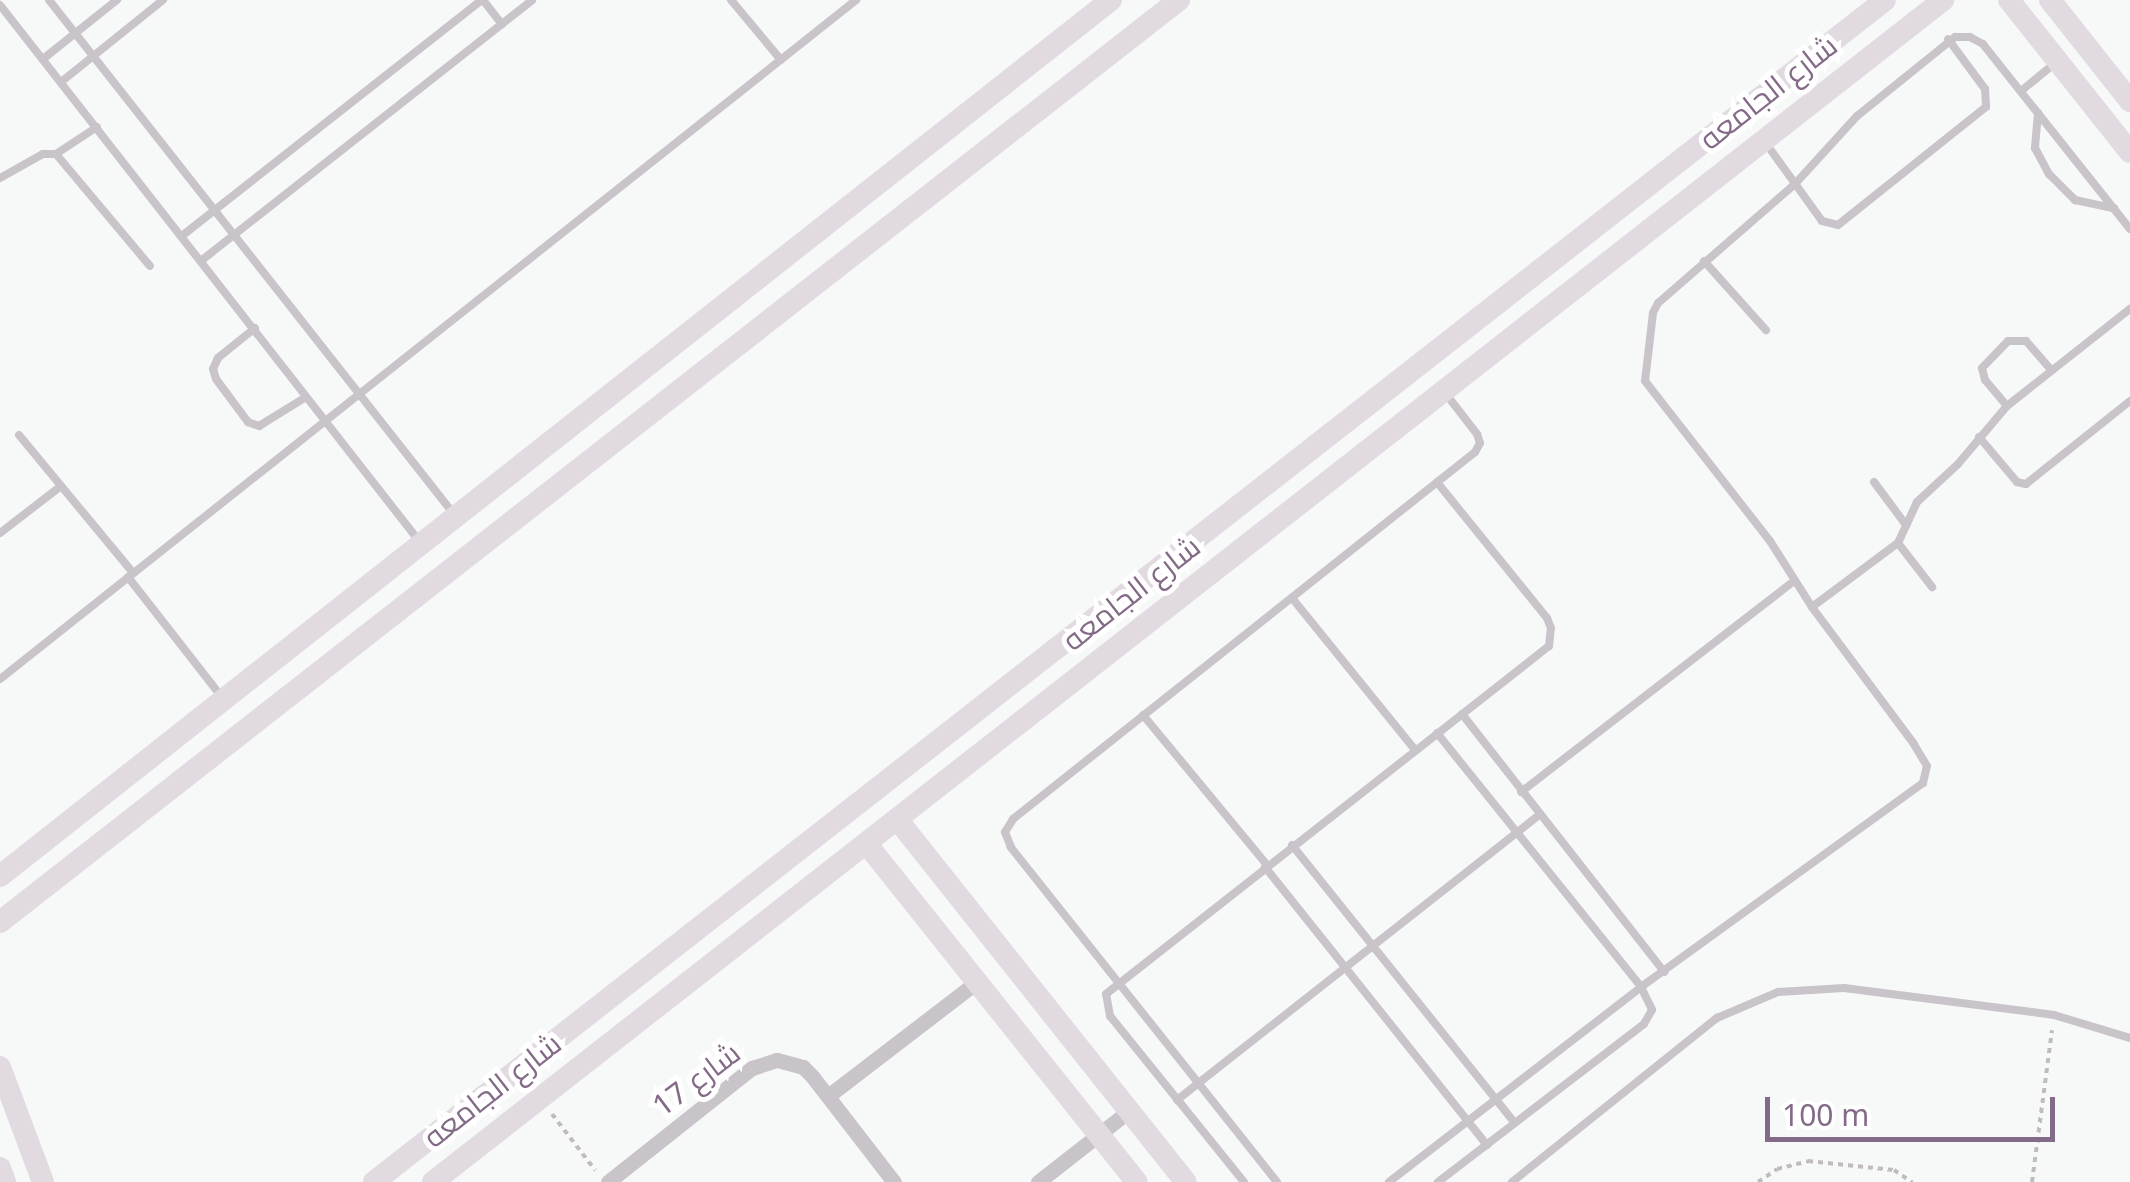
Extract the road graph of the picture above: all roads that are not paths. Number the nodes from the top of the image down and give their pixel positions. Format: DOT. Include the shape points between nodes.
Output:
graph roads {
  1 [pos="49,0"];
  2 [pos="118,0"];
  3 [pos="163,0"];
  4 [pos="482,0"];
  5 [pos="532,0"];
  6 [pos="732,0"];
  7 [pos="856,0"];
  8 [pos="1110,0"];
  9 [pos="1179,0"];
  10 [pos="1886,0"];
  11 [pos="1942,0"];
  12 [pos="2009,0"];
  13 [pos="2050,0"];
  14 [pos="0,5"];
  15 [pos="502,24"];
  16 [pos="76,33"];
  17 [pos="1948,40"];
  18 [pos="94,56"];
  19 [pos="43,59"];
  20 [pos="781,60"];
  21 [pos="2058,61"];
  22 [pos="2122,76"];
  23 [pos="60,82"];
  24 [pos="2020,91"];
  25 [pos="2130,101"];
  26 [pos="2038,113"];
  27 [pos="97,127"];
  28 [pos="1764,140"];
  29 [pos="2130,152"];
  30 [pos="56,154"];
  31 [pos="0,178"];
  32 [pos="1795,184"];
  33 [pos="2114,208"];
  34 [pos="215,210"];
  35 [pos="2130,229"];
  36 [pos="183,235"];
  37 [pos="233,235"];
  38 [pos="202,260"];
  39 [pos="1704,261"];
  40 [pos="150,266"];
  41 [pos="2130,309"];
  42 [pos="255,328"];
  43 [pos="1766,330"];
  44 [pos="2050,369"];
  45 [pos="1443,391"];
  46 [pos="358,394"];
  47 [pos="306,396"];
  48 [pos="2130,401"];
  49 [pos="2007,406"];
  50 [pos="324,420"];
  51 [pos="19,435"];
  52 [pos="1979,437"];
  53 [pos="1437,482"];
  54 [pos="1874,482"];
  55 [pos="61,486"];
  56 [pos="1242,508"];
  57 [pos="456,517"];
  58 [pos="1906,524"];
  59 [pos="0,533"];
  60 [pos="1262,533"];
  61 [pos="1898,543"];
  62 [pos="422,544"];
  63 [pos="480,547"];
  64 [pos="446,574"];
  65 [pos="130,575"];
  66 [pos="1794,580"];
  67 [pos="1932,587"];
  68 [pos="1292,598"];
  69 [pos="1812,607"];
  70 [pos="0,679"];
  71 [pos="224,700"];
  72 [pos="1462,714"];
  73 [pos="1143,715"];
  74 [pos="1437,733"];
  75 [pos="1415,750"];
  76 [pos="125,778"];
  77 [pos="1521,792"];
  78 [pos="147,806"];
  79 [pos="1539,815"];
  80 [pos="897,819"];
  81 [pos="1516,832"];
  82 [pos="866,844"];
  83 [pos="1292,845"];
  84 [pos="1266,866"];
  85 [pos="0,876"];
  86 [pos="0,922"];
  87 [pos="1372,946"];
  88 [pos="1345,968"];
  89 [pos="1664,972"];
  90 [pos="1118,981"];
  91 [pos="975,982"];
  92 [pos="1641,987"];
  93 [pos="2130,1038"];
  94 [pos="0,1067"];
  95 [pos="1199,1083"];
  96 [pos="828,1096"];
  97 [pos="1496,1099"];
  98 [pos="1178,1100"];
  99 [pos="1129,1111"];
  100 [pos="1468,1121"];
  101 [pos="1515,1123"];
  102 [pos="1098,1135"];
  103 [pos="1487,1145"];
  104 [pos="0,1168"];
  105 [pos="5,1182"];
  106 [pos="44,1182"];
  107 [pos="374,1182"];
  108 [pos="433,1182"];
  109 [pos="606,1182"];
  110 [pos="894,1182"];
  111 [pos="1038,1182"];
  112 [pos="1137,1182"];
  113 [pos="1186,1182"];
  114 [pos="1244,1182"];
  115 [pos="1277,1182"];
  116 [pos="1390,1182"];
  117 [pos="1438,1182"];
  118 [pos="1512,1182"];
  1 -- 16 [label="lane"];
  2 -- 16 [label="lane"];
  3 -- 18 [label="lane"];
  4 -- 15 [label="lane"];
  4 -- 34 [label="lane"];
  5 -- 15 [label="lane"];
  6 -- 20 [label="lane"];
  7 -- 20 [label="lane"];
  8 -- 57 [label="main road"];
  9 -- 63 [label="main road"];
  10 -- 56 [label="main road, شارع الجامعه"];
  11 -- 28 [label="main road, شارع الجامعه"];
  12 -- 21 [label="main road"];
  13 -- 22 [label="main road"];
  14 -- 19 [label="lane"];
  15 -- 37 [label="lane"];
  16 -- 18 [label="lane"];
  16 -- 19 [label="lane"];
  17 -- 24 [label="lane" via="1978,40"];
  17 -- 32 [label="lane" via="1857,116"];
  17 -- 32 [label="lane" via="1985,88 1982,112 1838,225 1822,221"];
  18 -- 23 [label="lane"];
  18 -- 34 [label="lane"];
  19 -- 23 [label="lane"];
  20 -- 46 [label="lane"];
  21 -- 24 [label="lane"];
  21 -- 29 [label="main road"];
  22 -- 25 [label="main road"];
  23 -- 27 [label="lane"];
  24 -- 26 [label="lane"];
  26 -- 33 [label="lane"];
  26 -- 33 [label="lane" via="2034,148 2048,174 2075,200"];
  27 -- 30 [label="lane"];
  27 -- 36 [label="lane"];
  28 -- 32 [label="lane"];
  28 -- 45 [label="main road, شارع الجامعه"];
  30 -- 31 [label="lane" via="43,154"];
  30 -- 40 [label="lane"];
  32 -- 39 [label="lane"];
  33 -- 35 [label="lane"];
  34 -- 36 [label="lane"];
  34 -- 37 [label="lane"];
  36 -- 38 [label="lane"];
  37 -- 38 [label="lane"];
  37 -- 46 [label="lane"];
  38 -- 42 [label="lane"];
  39 -- 43 [label="lane"];
  39 -- 66 [label="lane" via="1655,308 1646,381"];
  41 -- 44 [label="lane"];
  42 -- 47 [label="lane"];
  42 -- 47 [label="lane" via="218,358 216,379 248,422 259,426"];
  44 -- 49 [label="lane"];
  44 -- 49 [label="lane" via="2026,341 2008,341 1982,368"];
  45 -- 53 [label="lane" via="1480,443"];
  45 -- 60 [label="main road, شارع الجامعه"];
  46 -- 50 [label="lane"];
  46 -- 57 [label="lane"];
  47 -- 50 [label="lane"];
  48 -- 52 [label="lane" via="2026,484"];
  49 -- 52 [label="lane"];
  50 -- 62 [label="lane"];
  50 -- 65 [label="lane"];
  51 -- 55 [label="lane"];
  52 -- 58 [label="lane" via="1917,502"];
  53 -- 68 [label="lane"];
  53 -- 72 [label="lane" via="1551,628 1549,646"];
  54 -- 58 [label="lane"];
  55 -- 59 [label="lane"];
  55 -- 65 [label="lane"];
  56 -- 60 [label="main road"];
  56 -- 107 [label="main road, شارع الجامعه"];
  57 -- 62 [label="main road"];
  57 -- 63 [label="main road"];
  58 -- 61 [label="lane"];
  60 -- 80 [label="main road, شارع الجامعه"];
  61 -- 67 [label="lane"];
  61 -- 69 [label="lane"];
  62 -- 64 [label="main road"];
  62 -- 71 [label="main road"];
  63 -- 64 [label="main road"];
  64 -- 78 [label="main road"];
  65 -- 70 [label="lane"];
  65 -- 71 [label="lane"];
  66 -- 69 [label="lane"];
  66 -- 77 [label="lane"];
  68 -- 73 [label="lane"];
  68 -- 75 [label="lane"];
  69 -- 89 [label="lane" via="1914,744 1927,766 1923,782"];
  71 -- 76 [label="main road"];
  72 -- 74 [label="lane"];
  72 -- 77 [label="lane"];
  73 -- 84 [label="lane"];
  73 -- 90 [label="lane" via="1012,819 1005,832 1010,847"];
  74 -- 75 [label="lane"];
  74 -- 81 [label="lane"];
  75 -- 83 [label="lane"];
  76 -- 78 [label="main road"];
  76 -- 85 [label="main road"];
  77 -- 79 [label="lane"];
  78 -- 86 [label="main road"];
  79 -- 81 [label="lane"];
  79 -- 89 [label="lane"];
  80 -- 82 [label="main road, شارع الجامعه"];
  80 -- 99 [label="main road"];
  81 -- 87 [label="lane"];
  81 -- 92 [label="lane"];
  82 -- 91 [label="main road"];
  82 -- 108 [label="main road, شارع الجامعه"];
  83 -- 84 [label="lane"];
  83 -- 87 [label="lane"];
  84 -- 88 [label="lane"];
  84 -- 90 [label="lane"];
  87 -- 88 [label="lane"];
  87 -- 97 [label="lane"];
  88 -- 95 [label="lane"];
  88 -- 100 [label="lane"];
  89 -- 92 [label="lane"];
  90 -- 95 [label="lane"];
  90 -- 98 [label="lane" via="1106,994 1106,1009"];
  91 -- 96 [label="street"];
  91 -- 102 [label="main road"];
  92 -- 97 [label="lane"];
  92 -- 101 [label="lane" via="1652,1010 1644,1024"];
  93 -- 118 [label="lane" via="2054,1015 1844,988 1778,992 1717,1018"];
  94 -- 106 [label="main road"];
  95 -- 98 [label="lane"];
  95 -- 115 [label="lane"];
  96 -- 109 [label="street, شارع 17" via="802,1067 764,1062"];
  96 -- 110 [label="street, شارع 17"];
  97 -- 100 [label="lane"];
  97 -- 101 [label="lane"];
  98 -- 114 [label="lane"];
  99 -- 102 [label="street"];
  99 -- 113 [label="main road"];
  100 -- 103 [label="lane"];
  100 -- 116 [label="lane"];
  101 -- 103 [label="lane"];
  102 -- 111 [label="street"];
  102 -- 112 [label="main road"];
  103 -- 117 [label="lane"];
  104 -- 105 [label="main road"];
}
